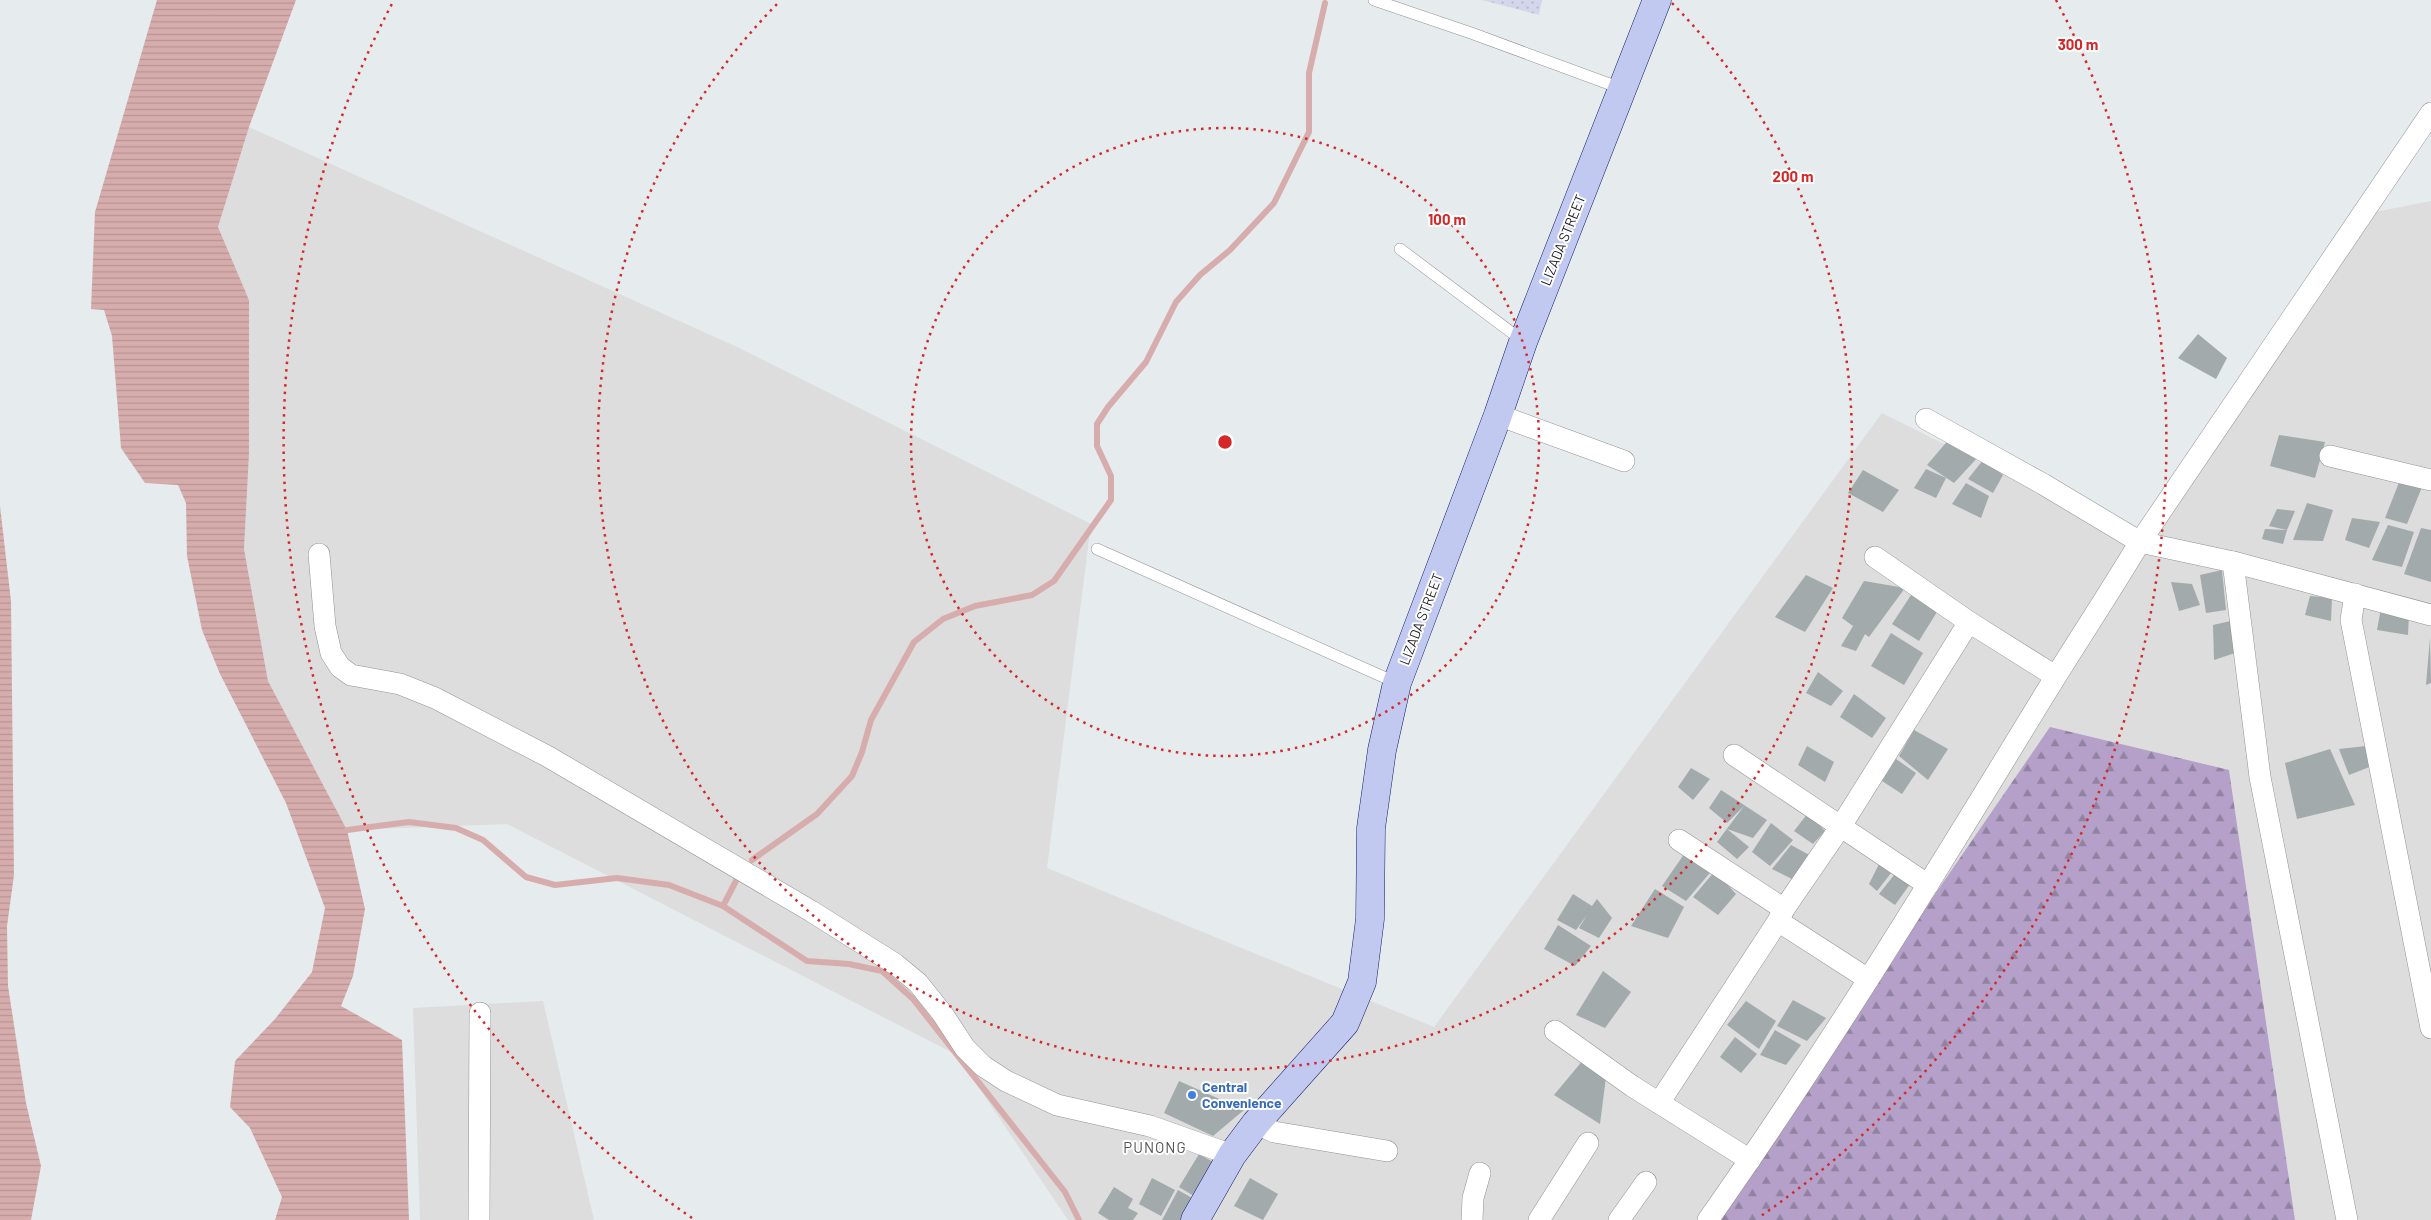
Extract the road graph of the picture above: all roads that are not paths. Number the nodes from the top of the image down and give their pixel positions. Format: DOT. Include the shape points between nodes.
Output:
graph roads {
  1 [pos="1374,0"];
  2 [pos="1657,0"];
  3 [pos="1623,89"];
  4 [pos="2431,113"];
  5 [pos="1400,249"];
  6 [pos="1523,342"];
  7 [pos="1498,415"];
  8 [pos="1926,419"];
  9 [pos="2330,456"];
  10 [pos="1624,461"];
  11 [pos="2431,480"];
  12 [pos="2140,542"];
  13 [pos="1096,549"];
  14 [pos="319,554"];
  15 [pos="1875,557"];
  16 [pos="2234,562"];
  17 [pos="2354,594"];
  18 [pos="2431,615"];
  19 [pos="1969,622"];
  20 [pos="2056,676"];
  21 [pos="1397,683"];
  22 [pos="1734,755"];
  23 [pos="1841,826"];
  24 [pos="1679,840"];
  25 [pos="1928,885"];
  26 [pos="1781,915"];
  27 [pos="1868,979"];
  28 [pos="480,1013"];
  29 [pos="2431,1028"];
  30 [pos="1555,1030"];
  31 [pos="1660,1103"];
  32 [pos="1256,1123"];
  33 [pos="1588,1143"];
  34 [pos="1387,1151"];
  35 [pos="1232,1155"];
  36 [pos="1750,1160"];
  37 [pos="1480,1173"];
  38 [pos="1646,1182"];
  39 [pos="479,1220"];
  40 [pos="1195,1220"];
  41 [pos="1472,1220"];
  42 [pos="1539,1220"];
  43 [pos="1618,1220"];
  44 [pos="1708,1220"];
  45 [pos="2347,1220"];
  1 -- 3 [label="lane"];
  2 -- 3 [label="street, LIZADA STREET"];
  3 -- 6 [label="street, LIZADA STREET"];
  4 -- 12 [label="street"];
  5 -- 6 [label="lane"];
  6 -- 7 [label="street, LIZADA STREET"];
  7 -- 10 [label="street"];
  7 -- 21 [label="street, LIZADA STREET"];
  8 -- 12 [label="street"];
  9 -- 11 [label="street"];
  12 -- 16 [label="street"];
  12 -- 20 [label="street"];
  13 -- 21 [label="lane"];
  14 -- 35 [label="street" via="325,626 331,653 340,667 351,675 400,684 453,707 547,756 811,911 895,964 918,983 965,1048 983,1066 1006,1081 1057,1105 1150,1126"];
  15 -- 19 [label="street"];
  16 -- 17 [label="street"];
  16 -- 45 [label="street" via="2260,777"];
  17 -- 18 [label="street"];
  17 -- 29 [label="street" via="2351,620"];
  19 -- 20 [label="street"];
  19 -- 23 [label="street"];
  20 -- 25 [label="street"];
  21 -- 32 [label="street, LIZADA STREET" via="1382,750 1371,828 1370,919 1362,982 1345,1023"];
  22 -- 23 [label="street"];
  23 -- 25 [label="street"];
  23 -- 26 [label="street"];
  24 -- 26 [label="street"];
  25 -- 27 [label="street"];
  26 -- 27 [label="street"];
  26 -- 31 [label="street"];
  27 -- 36 [label="street"];
  28 -- 39 [label="street"];
  30 -- 31 [label="street"];
  31 -- 36 [label="street"];
  32 -- 34 [label="street" via="1274,1132"];
  32 -- 35 [label="street, LIZADA STREET"];
  33 -- 42 [label="street"];
  35 -- 40 [label="street, LIZADA STREET"];
  36 -- 44 [label="street"];
  37 -- 41 [label="street" via="1473,1198"];
  38 -- 43 [label="street"];
}
